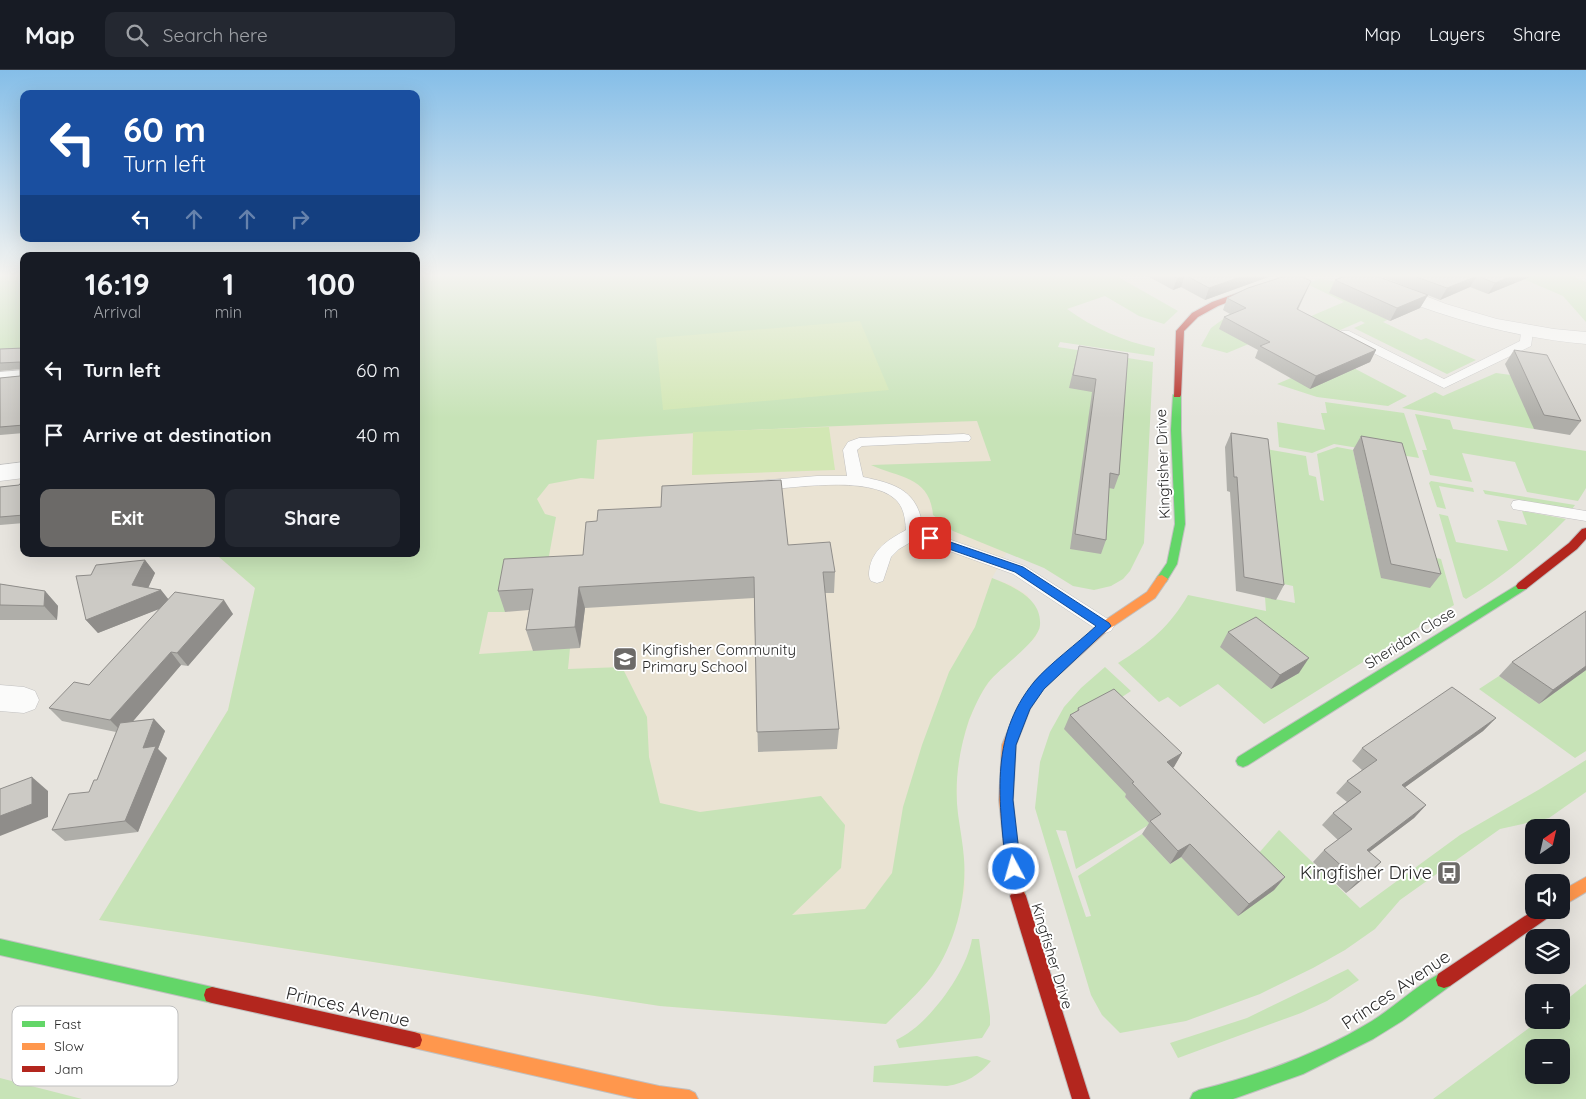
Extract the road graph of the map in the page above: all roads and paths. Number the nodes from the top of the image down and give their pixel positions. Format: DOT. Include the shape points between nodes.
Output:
graph roads {
  1 [pos="1188,322"];
  2 [pos="1481,322"];
  3 [pos="1527,332"];
  4 [pos="1345,334"];
  5 [pos="1586,338"];
  6 [pos="20,376"];
  7 [pos="1,378"];
  8 [pos="964,438"];
  9 [pos="20,470"];
  10 [pos="0,473"];
  11 [pos="856,480"];
  12 [pos="750,486"];
  13 [pos="1519,504"];
  14 [pos="1586,516"];
  15 [pos="1586,532"];
  16 [pos="915,533"];
  17 [pos="877,577"];
  18 [pos="1105,626"];
  19 [pos="1243,761"];
  20 [pos="1586,884"];
  21 [pos="1570,894"];
  22 [pos="1534,919"];
  23 [pos="0,947"];
  24 [pos="659,1097"];
  25 [pos="689,1099"];
  26 [pos="1081,1099"];
  27 [pos="1199,1099"];
  1 -- 18 [label="street, Kingfisher Drive" via="1180,331 1176,430 1180,524 1172,564 1152,595"];
  2 -- 3 [label="street"];
  3 -- 4 [label="lane" via="1526,343 1444,384"];
  3 -- 5 [label="street"];
  6 -- 7 [label="street"];
  8 -- 11 [label="lane" via="859,442 850,450"];
  9 -- 10 [label="street"];
  11 -- 12 [label="lane"];
  11 -- 16 [label="lane" via="888,486 899,493 910,507"];
  13 -- 14 [label="lane"];
  15 -- 19 [label="street, Sheridan Close" via="1534,578"];
  16 -- 17 [label="lane" via="887,547 878,563"];
  16 -- 18 [label="lane" via="1019,570"];
  18 -- 26 [label="street, Kingfisher Drive" via="1039,685 1024,707 1009,745 1007,790 1016,886"];
  20 -- 21 [label="street"];
  22 -- 27 [label="street, Princes Avenue" via="1439,982 1389,1020 1313,1062"];
  23 -- 24 [label="street, Princes Avenue"];
  24 -- 25 [label="street, Princes Avenue"];
}
